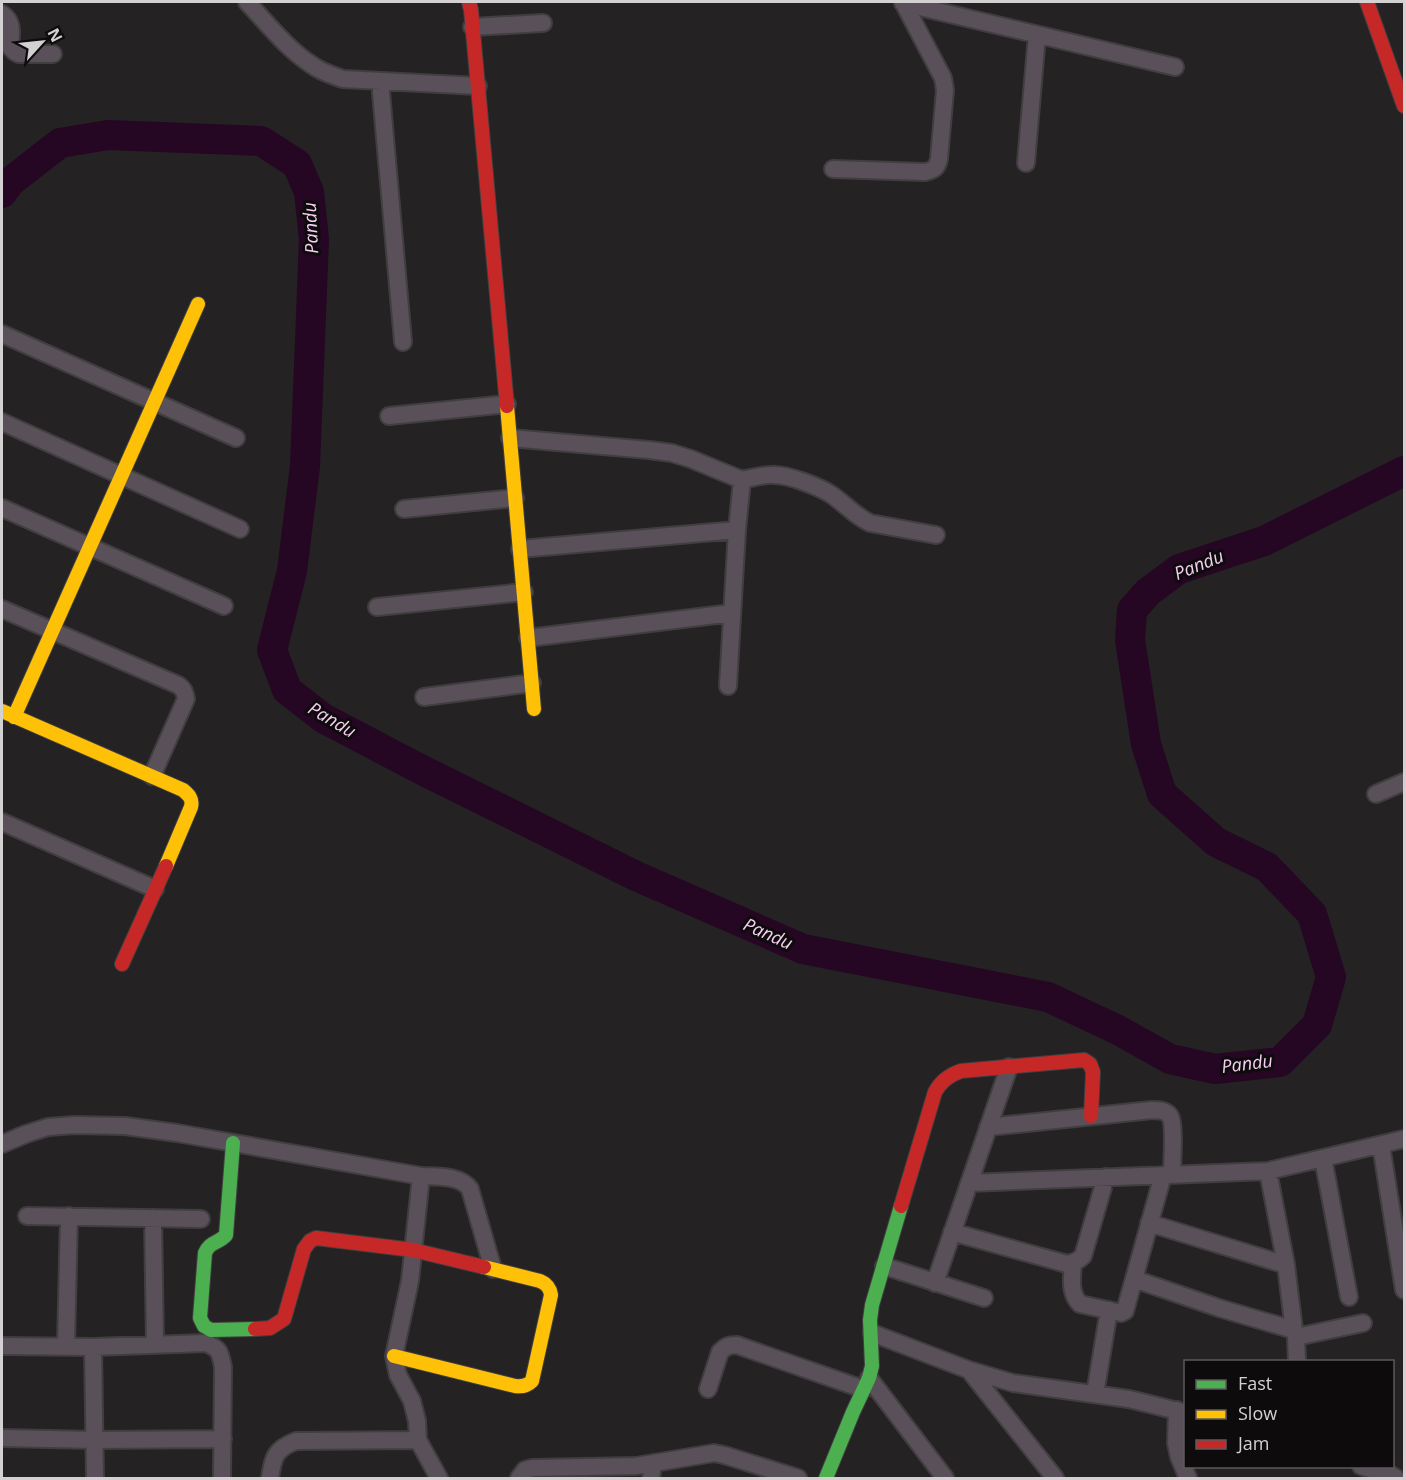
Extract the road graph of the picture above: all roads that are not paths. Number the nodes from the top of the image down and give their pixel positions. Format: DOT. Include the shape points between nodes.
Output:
graph roads {
  1 [pos="247,2"];
  2 [pos="469,2"];
  3 [pos="903,2"];
  4 [pos="1367,2"];
  5 [pos="2,14"];
  6 [pos="543,23"];
  7 [pos="472,27"];
  8 [pos="1037,35"];
  9 [pos="53,54"];
  10 [pos="1175,67"];
  11 [pos="380,81"];
  12 [pos="477,86"];
  13 [pos="1404,106"];
  14 [pos="1026,163"];
  15 [pos="833,169"];
  16 [pos="198,304"];
  17 [pos="2,333"];
  18 [pos="403,342"];
  19 [pos="155,402"];
  20 [pos="507,404"];
  21 [pos="389,416"];
  22 [pos="2,422"];
  23 [pos="236,438"];
  24 [pos="510,438"];
  25 [pos="121,476"];
  26 [pos="742,480"];
  27 [pos="515,498"];
  28 [pos="2,508"];
  29 [pos="404,509"];
  30 [pos="240,529"];
  31 [pos="737,530"];
  32 [pos="936,535"];
  33 [pos="90,547"];
  34 [pos="520,549"];
  35 [pos="524,592"];
  36 [pos="224,606"];
  37 [pos="377,607"];
  38 [pos="2,609"];
  39 [pos="732,613"];
  40 [pos="52,631"];
  41 [pos="528,638"];
  42 [pos="532,683"];
  43 [pos="728,686"];
  44 [pos="424,697"];
  45 [pos="534,709"];
  46 [pos="8,714"];
  47 [pos="152,776"];
  48 [pos="1404,782"];
  49 [pos="1376,794"];
  50 [pos="2,822"];
  51 [pos="155,889"];
  52 [pos="122,964"];
  53 [pos="1009,1066"];
  54 [pos="1090,1116"];
  55 [pos="988,1127"];
  56 [pos="1404,1139"];
  57 [pos="233,1143"];
  58 [pos="2,1144"];
  59 [pos="1381,1145"];
  60 [pos="1323,1158"];
  61 [pos="1268,1171"];
  62 [pos="1167,1174"];
  63 [pos="421,1176"];
  64 [pos="1106,1177"];
  65 [pos="969,1183"];
  66 [pos="1398,1205"];
  67 [pos="27,1215"];
  68 [pos="69,1216"];
  69 [pos="153,1218"];
  70 [pos="201,1219"];
  71 [pos="1149,1223"];
  72 [pos="952,1232"];
  73 [pos="413,1250"];
  74 [pos="1402,1261"];
  75 [pos="1073,1263"];
  76 [pos="1286,1265"];
  77 [pos="884,1266"];
  78 [pos="493,1269"];
  79 [pos="1134,1279"];
  80 [pos="935,1282"];
  81 [pos="1404,1290"];
  82 [pos="1349,1297"];
  83 [pos="984,1298"];
  84 [pos="1109,1310"];
  85 [pos="1363,1323"];
  86 [pos="872,1333"];
  87 [pos="1295,1333"];
  88 [pos="155,1344"];
  89 [pos="2,1346"];
  90 [pos="66,1346"];
  91 [pos="93,1347"];
  92 [pos="394,1356"];
  93 [pos="1297,1360"];
  94 [pos="969,1370"];
  95 [pos="866,1384"];
  96 [pos="708,1389"];
  97 [pos="1095,1394"];
  98 [pos="1181,1412"];
  99 [pos="2,1438"];
  100 [pos="223,1439"];
  101 [pos="95,1440"];
  102 [pos="418,1440"];
  103 [pos="1365,1468"];
  104 [pos="652,1471"];
  105 [pos="831,1476"];
  106 [pos="95,1479"];
  107 [pos="222,1479"];
  108 [pos="270,1479"];
  109 [pos="439,1479"];
  110 [pos="519,1479"];
  111 [pos="798,1479"];
  112 [pos="945,1479"];
  113 [pos="1054,1479"];
  114 [pos="1188,1479"];
  115 [pos="1396,1479"];
  1 -- 11 [label="street" via="312,66 343,79"];
  2 -- 7 [label="street"];
  3 -- 8 [label="street"];
  3 -- 15 [label="street" via="943,78 937,167 925,172"];
  4 -- 13 [label="street"];
  5 -- 9 [label="street" via="10,22 10,47 15,52"];
  6 -- 7 [label="street"];
  7 -- 12 [label="street"];
  8 -- 10 [label="street"];
  8 -- 14 [label="street"];
  11 -- 12 [label="street"];
  11 -- 18 [label="street"];
  12 -- 20 [label="street"];
  16 -- 19 [label="street"];
  17 -- 19 [label="street"];
  19 -- 23 [label="street"];
  19 -- 25 [label="street"];
  20 -- 21 [label="street"];
  20 -- 24 [label="street"];
  22 -- 25 [label="street"];
  24 -- 26 [label="street" via="672,453"];
  24 -- 27 [label="street"];
  25 -- 30 [label="street"];
  25 -- 33 [label="street"];
  26 -- 31 [label="street"];
  26 -- 32 [label="street" via="782,476 820,488 870,523"];
  27 -- 29 [label="street"];
  27 -- 34 [label="street"];
  28 -- 33 [label="street"];
  31 -- 34 [label="street"];
  31 -- 39 [label="street"];
  33 -- 36 [label="street"];
  33 -- 40 [label="street"];
  34 -- 35 [label="street"];
  35 -- 37 [label="street"];
  35 -- 41 [label="street"];
  38 -- 40 [label="street"];
  39 -- 41 [label="street"];
  39 -- 43 [label="street"];
  40 -- 46 [label="street"];
  40 -- 47 [label="street" via="182,688 186,699"];
  41 -- 42 [label="street"];
  42 -- 44 [label="street"];
  42 -- 45 [label="street"];
  46 -- 47 [label="street"];
  47 -- 51 [label="street" via="183,790 191,796 193,804"];
  48 -- 49 [label="street"];
  50 -- 51 [label="street"];
  51 -- 52 [label="street"];
  53 -- 54 [label="street" via="1084,1060 1093,1072"];
  53 -- 55 [label="street"];
  53 -- 77 [label="street" via="960,1071 941,1081"];
  54 -- 55 [label="street"];
  54 -- 62 [label="street" via="1152,1110 1162,1110 1170,1116"];
  55 -- 65 [label="street"];
  56 -- 59 [label="street"];
  57 -- 58 [label="street" via="125,1126 74,1125 48,1126"];
  57 -- 63 [label="street"];
  57 -- 73 [label="street" via="226,1235 211,1243 205,1253 200,1318 206,1328 268,1329 279,1324 284,1319 304,1249 313,1238"];
  59 -- 60 [label="street"];
  59 -- 66 [label="street"];
  60 -- 61 [label="street"];
  60 -- 82 [label="street"];
  61 -- 62 [label="street"];
  61 -- 76 [label="street"];
  62 -- 64 [label="street"];
  62 -- 71 [label="street"];
  63 -- 73 [label="street"];
  63 -- 78 [label="street" via="460,1180 470,1189"];
  64 -- 65 [label="street"];
  64 -- 75 [label="street" via="1083,1256"];
  65 -- 72 [label="street"];
  66 -- 74 [label="street"];
  67 -- 68 [label="street"];
  68 -- 69 [label="street"];
  68 -- 90 [label="street"];
  69 -- 70 [label="street"];
  69 -- 88 [label="street"];
  71 -- 76 [label="street"];
  71 -- 79 [label="street"];
  72 -- 75 [label="street"];
  72 -- 80 [label="street"];
  73 -- 78 [label="street"];
  73 -- 92 [label="street"];
  74 -- 81 [label="street"];
  75 -- 84 [label="street" via="1071,1289 1077,1301"];
  76 -- 87 [label="street"];
  77 -- 80 [label="street"];
  77 -- 86 [label="street" via="872,1305"];
  78 -- 92 [label="street" via="540,1281 550,1289 529,1385 515,1386"];
  79 -- 84 [label="street" via="1125,1311"];
  79 -- 87 [label="street"];
  80 -- 83 [label="street"];
  84 -- 97 [label="street"];
  85 -- 87 [label="street"];
  86 -- 94 [label="street"];
  86 -- 95 [label="street" via="872,1366"];
  87 -- 93 [label="street"];
  88 -- 91 [label="street"];
  88 -- 100 [label="street" via="206,1343 216,1347 223,1366"];
  89 -- 90 [label="street"];
  90 -- 91 [label="street"];
  91 -- 101 [label="street"];
  92 -- 102 [label="street" via="398,1375 412,1401"];
  94 -- 97 [label="street" via="1013,1383"];
  94 -- 113 [label="street"];
  95 -- 96 [label="street" via="730,1345 720,1352"];
  95 -- 105 [label="street"];
  95 -- 112 [label="street"];
  97 -- 98 [label="street" via="1129,1398"];
  98 -- 114 [label="street" via="1176,1443"];
  99 -- 101 [label="street"];
  100 -- 101 [label="street"];
  100 -- 107 [label="street"];
  101 -- 106 [label="street"];
  102 -- 108 [label="street" via="296,1441 276,1454"];
  102 -- 109 [label="street"];
  103 -- 115 [label="street"];
  104 -- 110 [label="street" via="619,1467 532,1468"];
  104 -- 111 [label="street" via="714,1454"];
}
